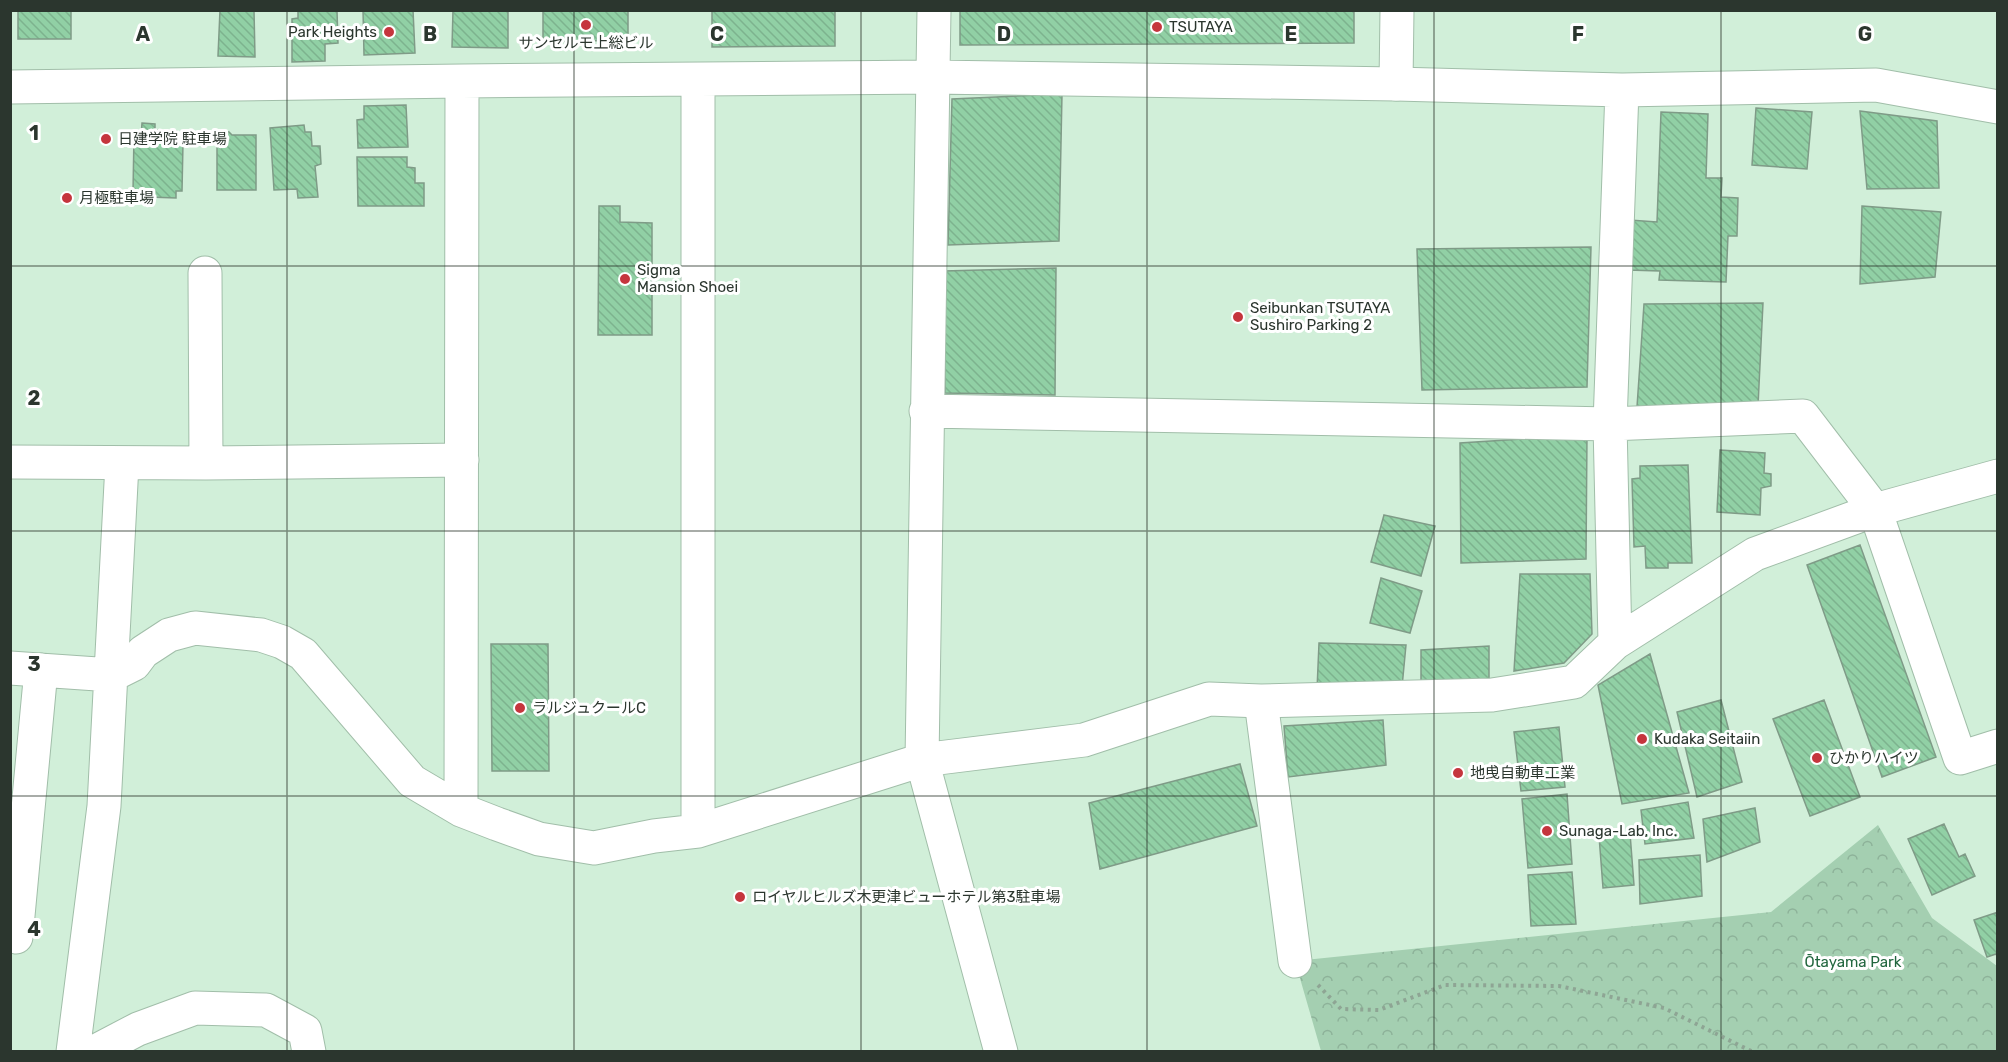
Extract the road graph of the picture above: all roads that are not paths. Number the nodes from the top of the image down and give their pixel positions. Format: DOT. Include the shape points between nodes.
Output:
graph roads {
  1 [pos="934,10"];
  2 [pos="1397,10"];
  3 [pos="933,77"];
  4 [pos="462,81"];
  5 [pos="698,81"];
  6 [pos="1396,84"];
  7 [pos="10,87"];
  8 [pos="1622,90"];
  9 [pos="1998,107"];
  10 [pos="205,273"];
  11 [pos="926,411"];
  12 [pos="1610,424"];
  13 [pos="462,460"];
  14 [pos="10,462"];
  15 [pos="206,463"];
  16 [pos="122,464"];
  17 [pos="1998,476"];
  18 [pos="1875,510"];
  19 [pos="1615,644"];
  20 [pos="26,669"];
  21 [pos="112,675"];
  22 [pos="1261,701"];
  23 [pos="1998,746"];
  24 [pos="922,760"];
  25 [pos="461,810"];
  26 [pos="698,831"];
  27 [pos="16,937"];
  28 [pos="1295,961"];
  29 [pos="74,1052"];
  30 [pos="94,1052"];
  31 [pos="309,1052"];
  32 [pos="1001,1052"];
  1 -- 3 [label="street"];
  2 -- 6 [label="street"];
  3 -- 5 [label="street"];
  3 -- 6 [label="street"];
  3 -- 11 [label="street"];
  4 -- 5 [label="street"];
  4 -- 7 [label="street"];
  4 -- 13 [label="street"];
  5 -- 26 [label="street"];
  6 -- 8 [label="street"];
  8 -- 9 [label="street" via="1876,86"];
  8 -- 12 [label="street"];
  10 -- 15 [label="street"];
  11 -- 12 [label="street"];
  11 -- 24 [label="street"];
  12 -- 18 [label="street" via="1803,416"];
  12 -- 19 [label="street"];
  13 -- 15 [label="street"];
  13 -- 25 [label="street"];
  14 -- 16 [label="street"];
  15 -- 16 [label="street"];
  16 -- 21 [label="street"];
  17 -- 18 [label="street"];
  18 -- 19 [label="street" via="1755,554"];
  18 -- 23 [label="street" via="1960,758"];
  19 -- 22 [label="street" via="1574,682 1492,695"];
  20 -- 21 [label="street"];
  20 -- 27 [label="street"];
  21 -- 25 [label="street" via="134,664 143,652 169,635 195,628 261,634 282,642 303,654 412,781"];
  21 -- 29 [label="street" via="104,806"];
  22 -- 24 [label="street" via="1209,699 1084,740"];
  22 -- 28 [label="street"];
  24 -- 26 [label="street"];
  24 -- 32 [label="street"];
  25 -- 26 [label="street" via="539,839 594,848"];
  30 -- 31 [label="street" via="138,1029 195,1008 266,1010 305,1031"];
}
